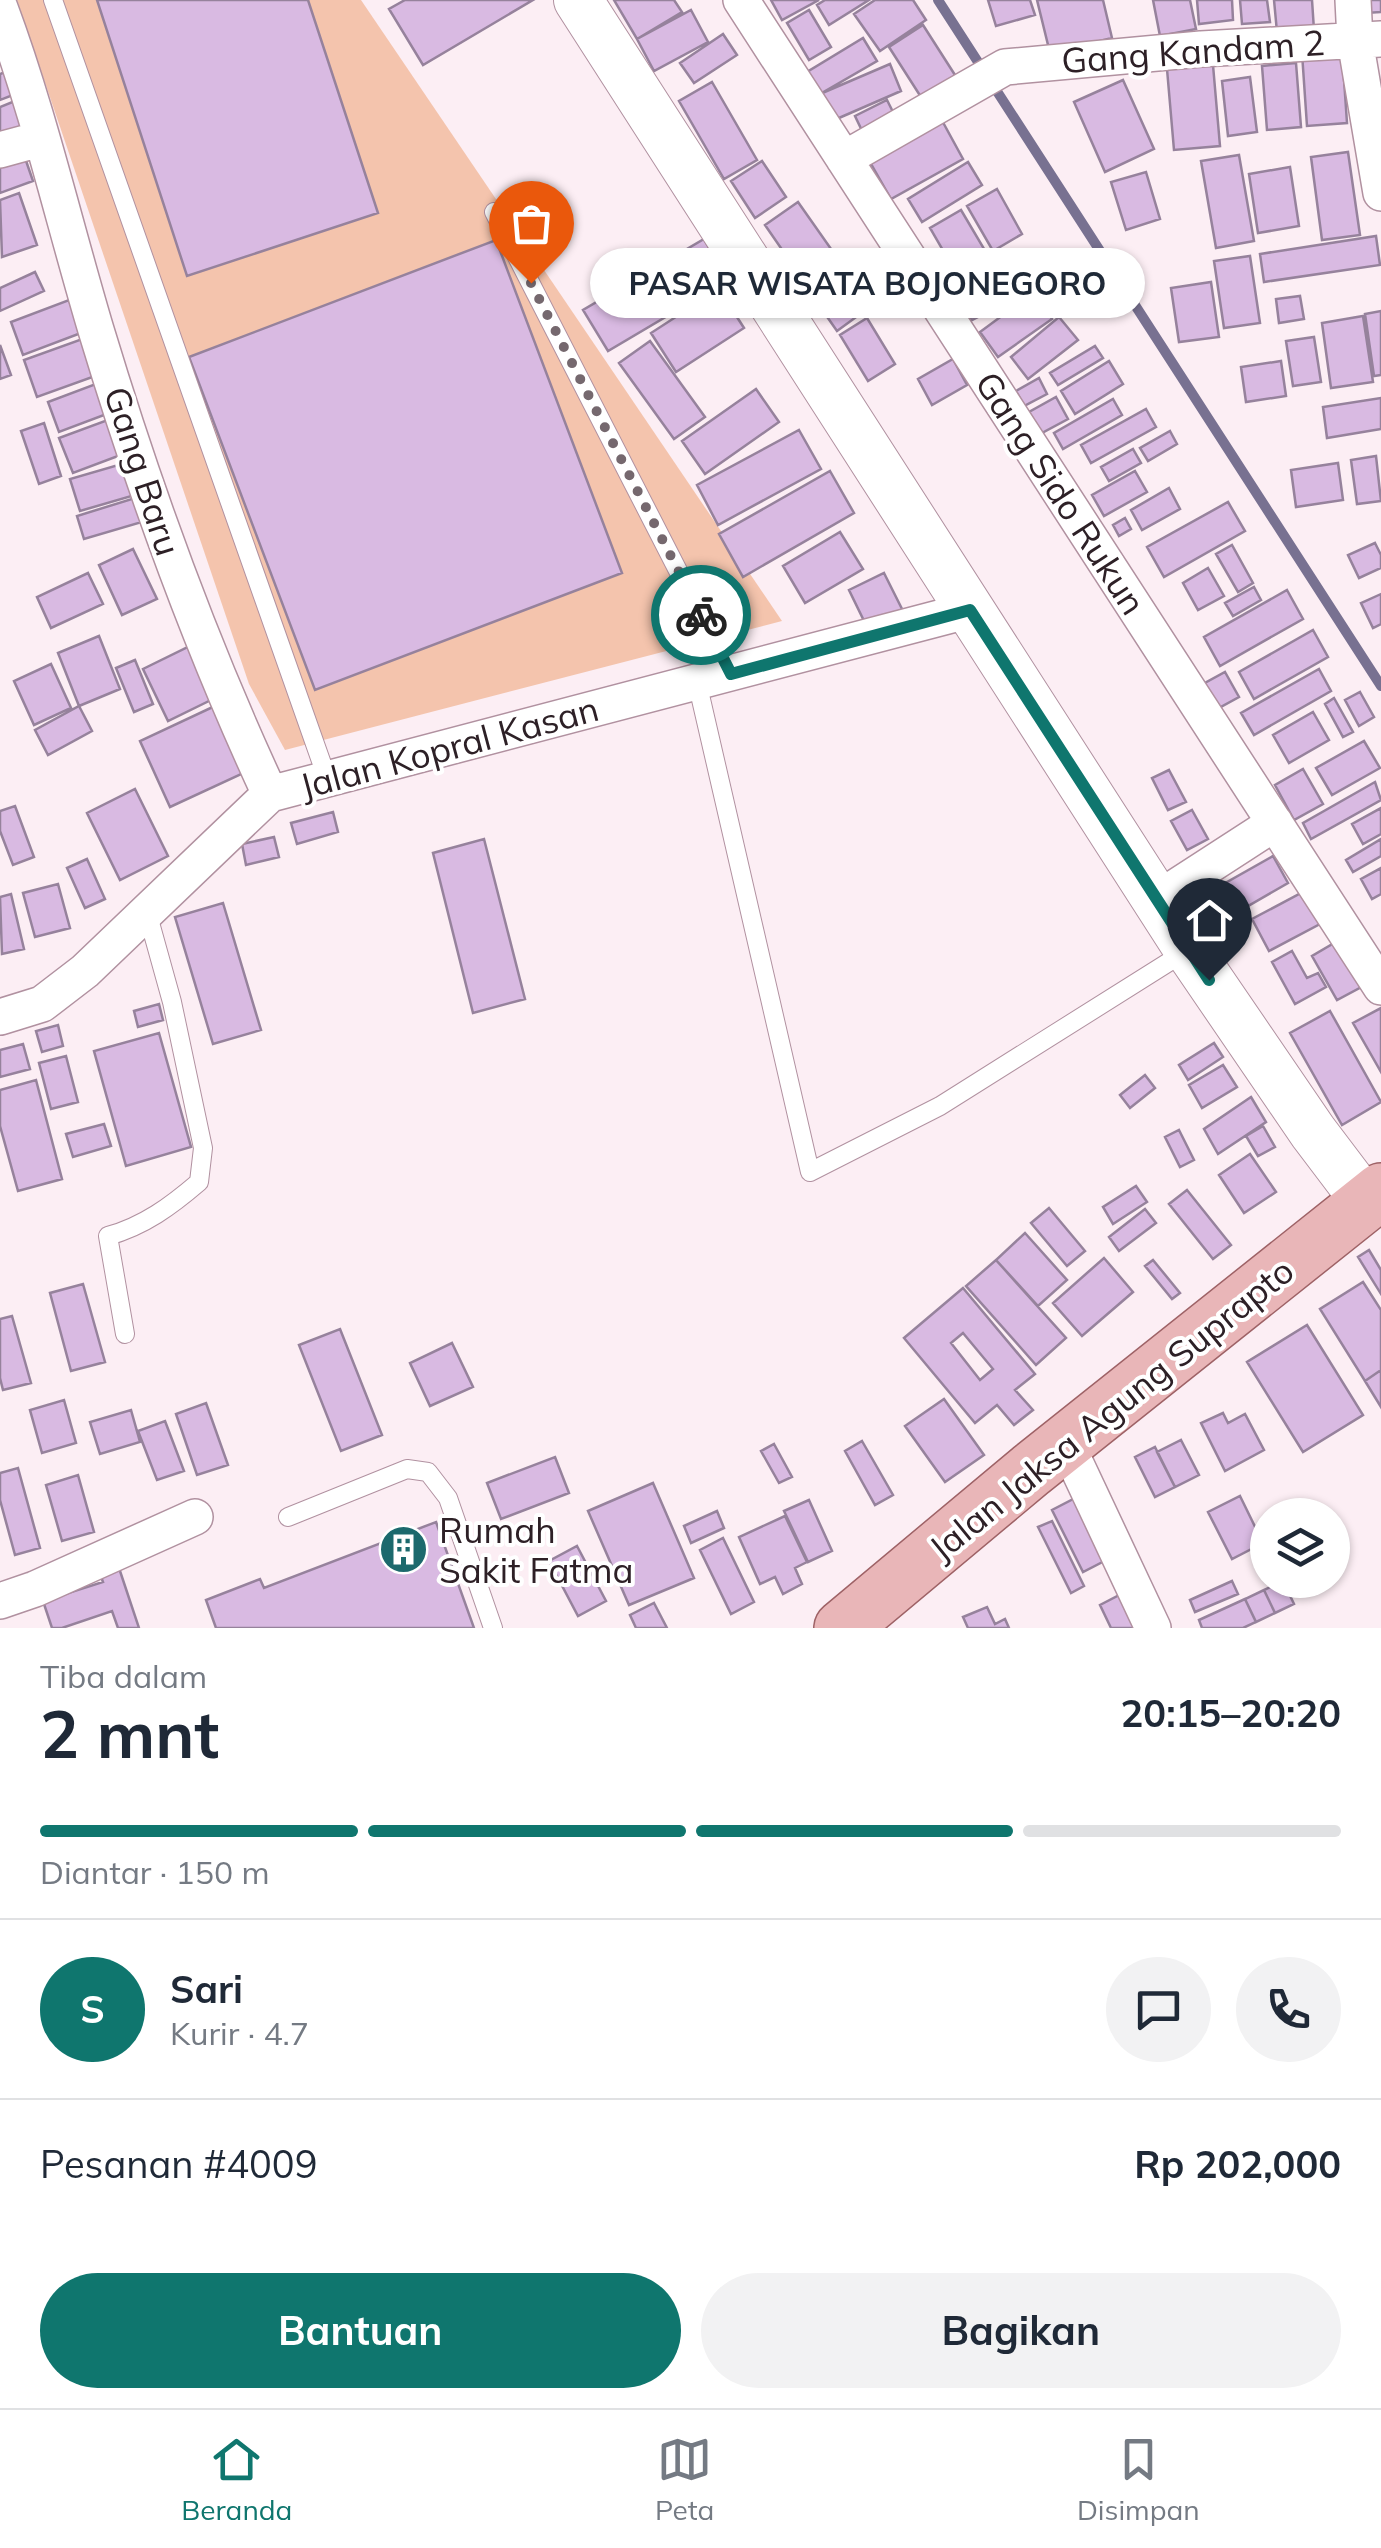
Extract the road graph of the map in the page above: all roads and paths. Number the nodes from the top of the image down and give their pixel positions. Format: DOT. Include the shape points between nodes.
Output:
graph roads {
  1 [pos="53,0"];
  2 [pos="578,0"];
  3 [pos="741,0"];
  4 [pos="1353,0"];
  5 [pos="0,8"];
  6 [pos="1368,39"];
  7 [pos="40,139"];
  8 [pos="0,150"];
  9 [pos="844,159"];
  10 [pos="1381,193"];
  11 [pos="494,212"];
  12 [pos="970,610"];
  13 [pos="714,678"];
  14 [pos="327,778"];
  15 [pos="270,794"];
  16 [pos="1275,823"];
  17 [pos="1156,900"];
  18 [pos="147,911"];
  19 [pos="1188,950"];
  20 [pos="1381,987"];
  21 [pos="0,1017"];
  22 [pos="1374,1196"];
  23 [pos="125,1334"];
  24 [pos="1066,1443"];
  25 [pos="195,1517"];
  26 [pos="288,1517"];
  27 [pos="0,1601"];
  28 [pos="493,1628"];
  29 [pos="842,1628"];
  30 [pos="1152,1628"];
  1 -- 14 [label="lane"];
  2 -- 12 [label="main road"];
  3 -- 9 [label="street, Gang Sido Rukun"];
  4 -- 6 [label="street"];
  5 -- 7 [label="street, Gang Baru"];
  6 -- 9 [label="street, Gang Kandam 2" via="1005,67"];
  6 -- 10 [label="street"];
  7 -- 8 [label="street"];
  7 -- 15 [label="street, Gang Baru" via="164,539 220,688"];
  9 -- 16 [label="street, Gang Sido Rukun"];
  11 -- 13 [label="lane"];
  12 -- 13 [label="street, Jalan Kopral Kasan"];
  12 -- 17 [label="main road"];
  13 -- 14 [label="street, Jalan Kopral Kasan"];
  13 -- 19 [label="lane" via="810,1172 940,1106"];
  14 -- 15 [label="street, Jalan Kopral Kasan"];
  15 -- 18 [label="street, Jalan Kopral Kasan"];
  16 -- 17 [label="street"];
  16 -- 20 [label="street, Gang Sido Rukun"];
  17 -- 19 [label="main road"];
  18 -- 21 [label="street, Jalan Kopral Kasan" via="42,1004"];
  18 -- 23 [label="lane" via="204,1148 199,1182 166,1210 108,1236"];
  19 -- 22 [label="main road" via="1313,1132"];
  22 -- 24 [label="main road, Jalan Jaksa Agung Suprapto"];
  24 -- 29 [label="main road, Jalan Jaksa Agung Suprapto"];
  24 -- 30 [label="street"];
  25 -- 27 [label="street"];
  26 -- 28 [label="lane" via="407,1470 428,1472 448,1498"];
}
